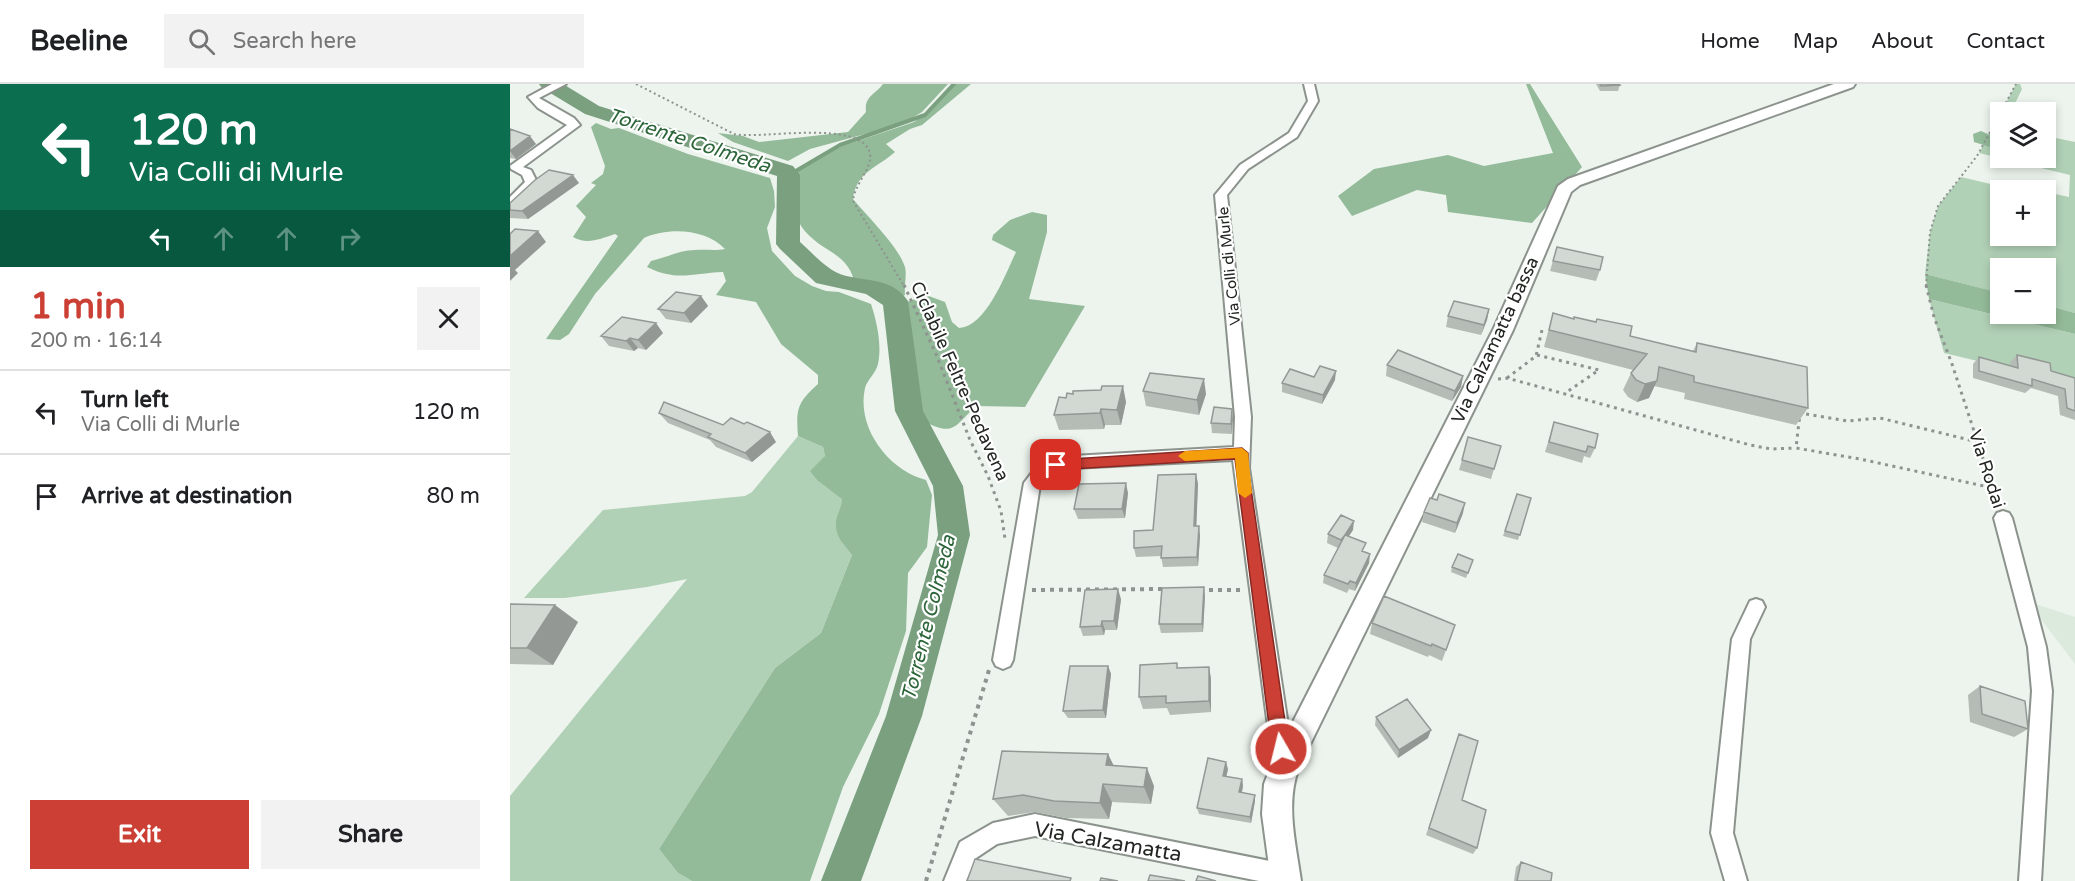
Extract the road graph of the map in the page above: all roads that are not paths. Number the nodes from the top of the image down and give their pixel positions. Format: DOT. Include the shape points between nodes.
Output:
graph roads {
  1 [pos="561,84"];
  2 [pos="1309,84"];
  3 [pos="1848,84"];
  4 [pos="510,204"];
  5 [pos="1242,453"];
  6 [pos="2003,518"];
  7 [pos="1756,607"];
  8 [pos="997,664"];
  9 [pos="1287,761"];
  10 [pos="1286,878"];
  11 [pos="955,881"];
  12 [pos="1736,881"];
  13 [pos="2030,881"];
  1 -- 4 [label="street" via="533,97 574,125 514,166 527,173 531,182"];
  2 -- 5 [label="street, Via Colli di Murle" via="1313,101 1293,135 1244,167 1221,195 1243,417"];
  3 -- 9 [label="street, Via Calzamatta bassa" via="1574,182 1564,189 1503,330"];
  5 -- 8 [label="street" via="1072,462 1043,470 1032,483 1016,590"];
  5 -- 9 [label="street, Via Colli di Murle" via="1282,757"];
  6 -- 13 [label="street, Via Rodai" via="2037,647 2042,691"];
  7 -- 12 [label="street" via="1741,639 1722,833"];
  9 -- 10 [label="street, Via Calzamatta" via="1278,784 1277,814"];
  10 -- 11 [label="street, Via Calzamatta" via="1035,825 993,834 968,850"];
}
